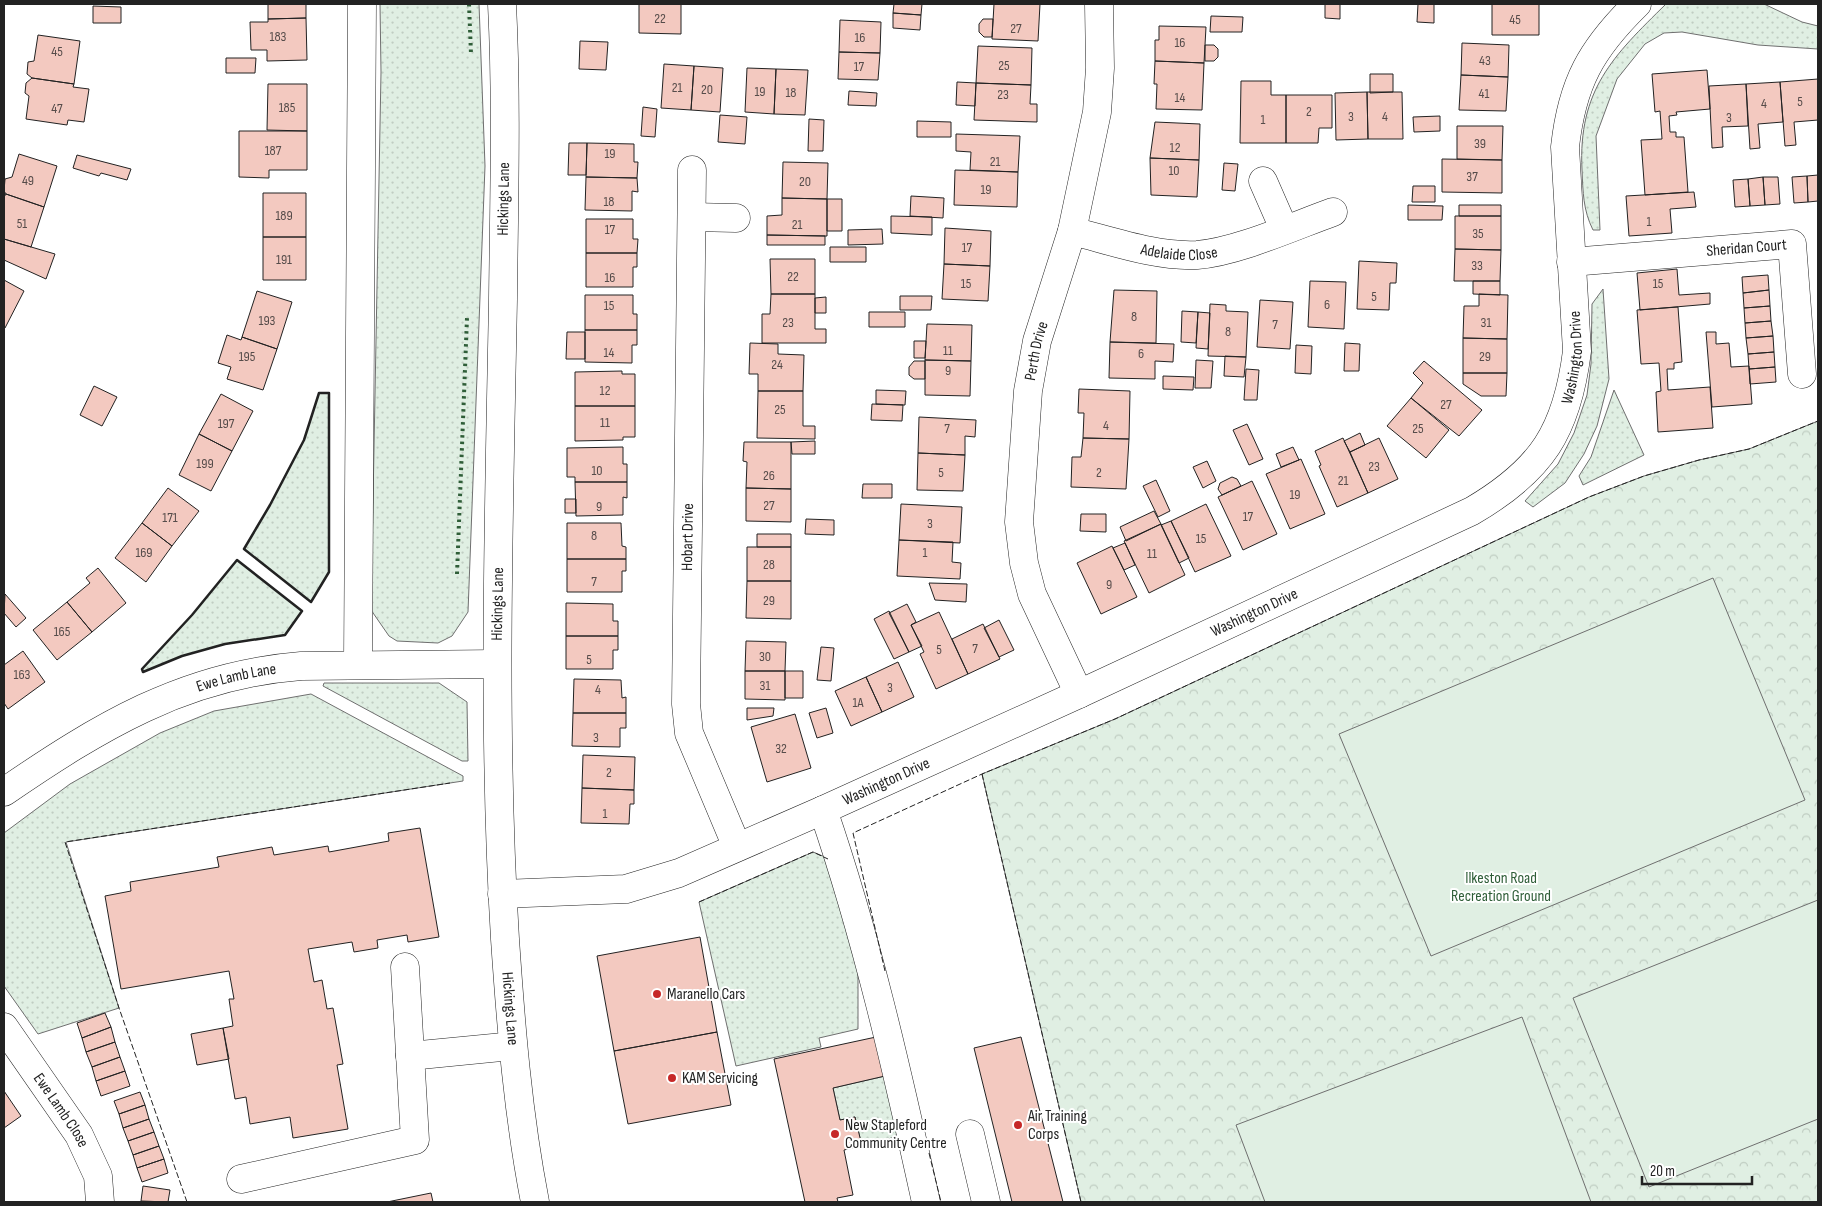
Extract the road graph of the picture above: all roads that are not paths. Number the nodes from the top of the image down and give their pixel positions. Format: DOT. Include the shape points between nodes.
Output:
graph roads {
  1 [pos="362,4"];
  2 [pos="502,4"];
  3 [pos="1099,4"];
  4 [pos="1637,4"];
  5 [pos="692,170"];
  6 [pos="1263,181"];
  7 [pos="1333,212"];
  8 [pos="692,217"];
  9 [pos="736,218"];
  10 [pos="1284,229"];
  11 [pos="1072,231"];
  12 [pos="1571,262"];
  13 [pos="1802,374"];
  14 [pos="358,664"];
  15 [pos="496,664"];
  16 [pos="1079,694"];
  17 [pos="4,792"];
  18 [pos="823,810"];
  19 [pos="737,847"];
  20 [pos="502,894"];
  21 [pos="405,967"];
  22 [pos="4,1027"];
  23 [pos="512,1046"];
  24 [pos="410,1056"];
  25 [pos="970,1134"];
  26 [pos="241,1179"];
  27 [pos="100,1202"];
  28 [pos="535,1202"];
  29 [pos="926,1202"];
  30 [pos="986,1202"];
  1 -- 14 [label="street"];
  2 -- 15 [label="street, Hickings Lane" via="506,110"];
  3 -- 11 [label="street, Perth Drive" via="1097,112"];
  4 -- 12 [label="street, Washington Drive" via="1615,24 1590,60 1577,85 1568,114 1564,147"];
  5 -- 8 [label="street, Hobart Drive"];
  6 -- 10 [label="street"];
  7 -- 10 [label="street, Adelaide Close"];
  8 -- 9 [label="street"];
  8 -- 19 [label="street, Hobart Drive" via="686,704 689,733"];
  10 -- 11 [label="street, Adelaide Close" via="1222,251 1196,255 1163,253"];
  11 -- 16 [label="street, Perth Drive" via="1037,340 1028,391 1019,522 1032,594"];
  12 -- 13 [label="street, Sheridan Court" via="1792,244"];
  12 -- 16 [label="street, Washington Drive" via="1577,351 1574,382 1556,434 1532,467 1500,494 1472,510"];
  14 -- 15 [label="street, Ewe Lamb Lane"];
  14 -- 17 [label="street, Ewe Lamb Lane" via="277,668 206,683 168,696 61,753"];
  15 -- 20 [label="street, Hickings Lane"];
  16 -- 18 [label="street, Washington Drive"];
  18 -- 19 [label="street, Washington Drive"];
  18 -- 29 [label="street" via="888,1028"];
  19 -- 20 [label="street, Washington Drive" via="679,873 626,889"];
  20 -- 23 [label="street, Hickings Lane"];
  21 -- 24 [label="street"];
  22 -- 27 [label="street, Ewe Lamb Close" via="79,1135 98,1176"];
  23 -- 24 [label="street"];
  23 -- 28 [label="street, Hickings Lane"];
  24 -- 26 [label="street" via="415,1140"];
  25 -- 30 [label="street"];
}
